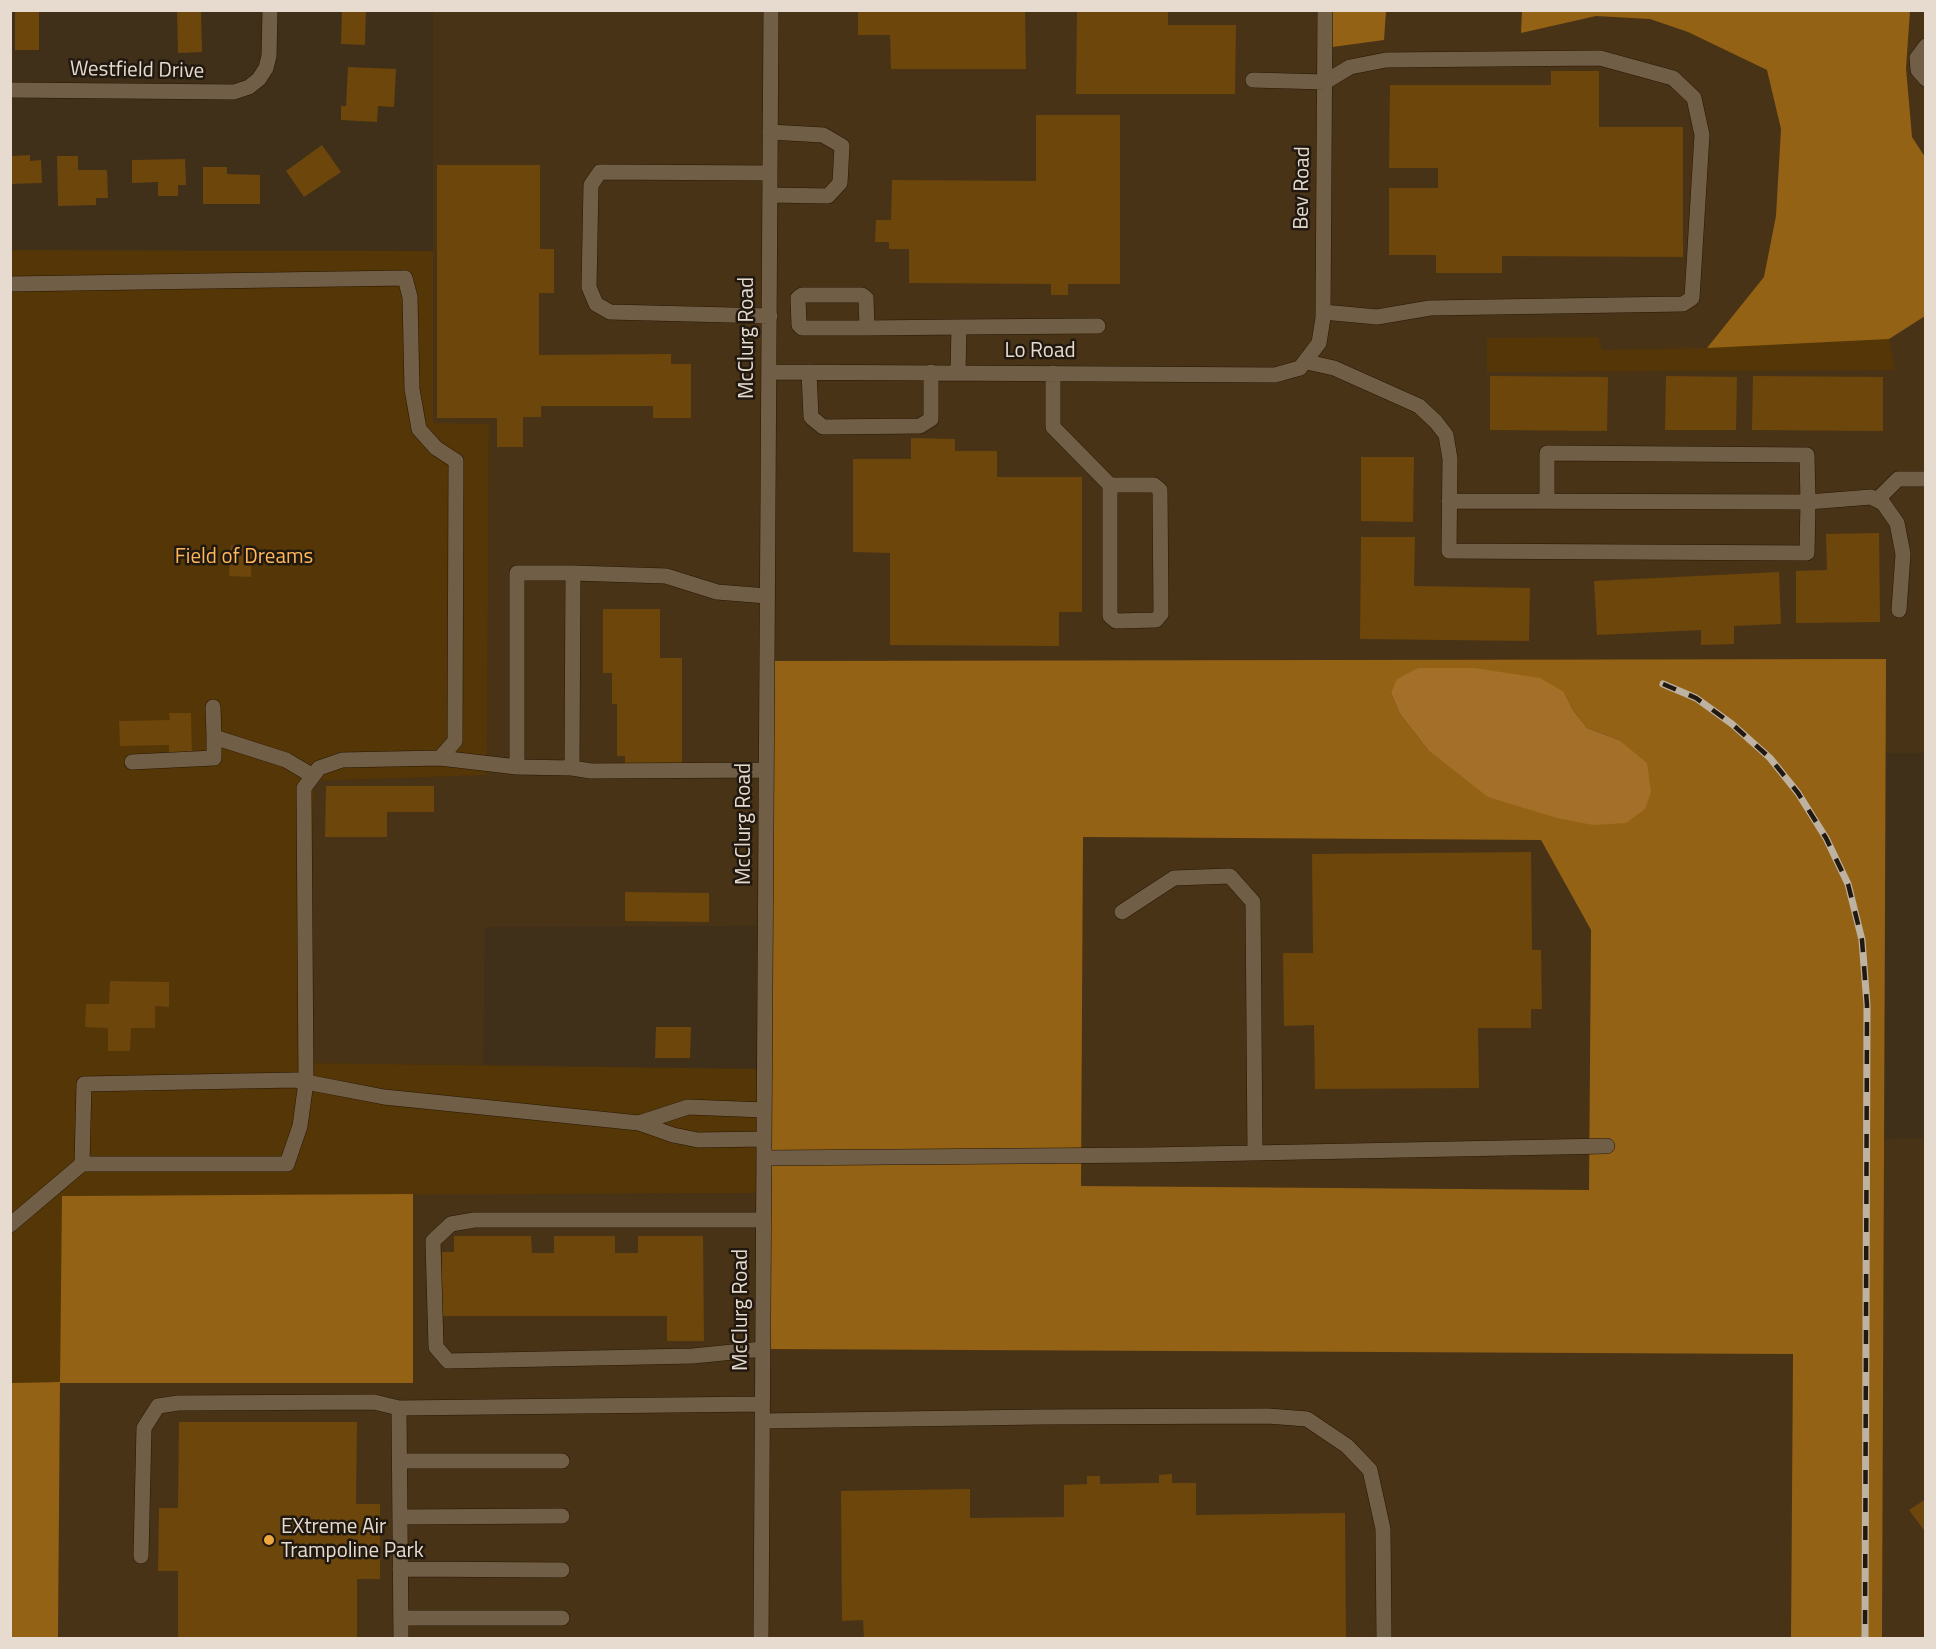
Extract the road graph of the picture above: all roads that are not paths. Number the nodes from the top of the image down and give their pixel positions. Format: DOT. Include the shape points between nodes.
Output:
graph roads {
  1 [pos="270,10"];
  2 [pos="771,10"];
  3 [pos="1325,10"];
  4 [pos="1926,46"];
  5 [pos="1926,79"];
  6 [pos="1253,80"];
  7 [pos="1325,82"];
  8 [pos="10,90"];
  9 [pos="770,132"];
  10 [pos="770,173"];
  11 [pos="770,195"];
  12 [pos="10,284"];
  13 [pos="1323,312"];
  14 [pos="770,316"];
  15 [pos="1098,326"];
  16 [pos="958,327"];
  17 [pos="867,328"];
  18 [pos="1307,362"];
  19 [pos="769,372"];
  20 [pos="809,372"];
  21 [pos="931,372"];
  22 [pos="958,372"];
  23 [pos="1053,373"];
  24 [pos="1926,479"];
  25 [pos="1110,485"];
  26 [pos="1877,500"];
  27 [pos="1449,501"];
  28 [pos="1547,501"];
  29 [pos="1808,502"];
  30 [pos="573,573"];
  31 [pos="767,596"];
  32 [pos="1899,610"];
  33 [pos="213,707"];
  34 [pos="213,737"];
  35 [pos="440,758"];
  36 [pos="132,762"];
  37 [pos="517,767"];
  38 [pos="572,768"];
  39 [pos="766,770"];
  40 [pos="313,776"];
  41 [pos="1122,912"];
  42 [pos="306,1082"];
  43 [pos="764,1110"];
  44 [pos="639,1123"];
  45 [pos="764,1139"];
  46 [pos="1607,1146"];
  47 [pos="1254,1153"];
  48 [pos="764,1158"];
  49 [pos="82,1164"];
  50 [pos="763,1220"];
  51 [pos="10,1225"];
  52 [pos="763,1349"];
  53 [pos="762,1404"];
  54 [pos="399,1408"];
  55 [pos="762,1421"];
  56 [pos="400,1461"];
  57 [pos="562,1461"];
  58 [pos="562,1516"];
  59 [pos="400,1517"];
  60 [pos="141,1556"];
  61 [pos="400,1569"];
  62 [pos="562,1570"];
  63 [pos="401,1618"];
  64 [pos="562,1618"];
  65 [pos="401,1638"];
  66 [pos="761,1638"];
  67 [pos="1384,1638"];
  1 -- 8 [label="street, Westfield Drive" via="269,56 259,79 234,93"];
  2 -- 9 [label="street, McClurg Road"];
  3 -- 7 [label="street, Bev Road"];
  4 -- 5 [label="street" via="1917,58 1918,70"];
  6 -- 7 [label="street"];
  7 -- 13 [label="street, Bev Road"];
  7 -- 13 [label="street" via="1350,67 1386,60 1600,58 1673,78 1694,99 1702,135 1692,298 1683,304 1430,308 1377,317"];
  9 -- 10 [label="street, McClurg Road"];
  9 -- 11 [label="street" via="823,135 842,146 840,183 828,196"];
  10 -- 11 [label="street, McClurg Road"];
  10 -- 14 [label="street" via="600,172 591,185 589,287 596,304 610,312"];
  11 -- 14 [label="street, McClurg Road"];
  12 -- 35 [label="street" via="405,278 410,297 412,389 419,429 436,448 456,461 455,741"];
  13 -- 18 [label="street, Bev Road" via="1319,343"];
  14 -- 19 [label="street, McClurg Road"];
  15 -- 16 [label="street"];
  16 -- 17 [label="street"];
  16 -- 22 [label="street"];
  17 -- 17 [label="street" via="802,328 798,298 862,295 866,298"];
  18 -- 23 [label="street, Lo Road" via="1292,372 1275,375"];
  18 -- 27 [label="street" via="1334,368 1419,406 1436,422 1446,435 1450,459"];
  19 -- 20 [label="street, Lo Road"];
  19 -- 31 [label="street, McClurg Road"];
  20 -- 21 [label="street, Lo Road"];
  20 -- 21 [label="street" via="811,417 823,427 920,426 930,419"];
  21 -- 22 [label="street, Lo Road"];
  22 -- 23 [label="street, Lo Road"];
  23 -- 25 [label="street" via="1053,427"];
  24 -- 26 [label="street" via="1898,479"];
  25 -- 25 [label="street" via="1110,616 1116,621 1156,620 1161,614 1160,490 1154,485"];
  26 -- 29 [label="street" via="1871,497"];
  26 -- 32 [label="street" via="1897,523 1903,554"];
  27 -- 28 [label="street"];
  27 -- 29 [label="street" via="1449,551 1784,552 1807,552"];
  28 -- 29 [label="street"];
  28 -- 29 [label="street" via="1547,453 1559,453 1807,455"];
  30 -- 31 [label="street" via="666,576 717,592"];
  30 -- 37 [label="street" via="517,573"];
  30 -- 38 [label="street"];
  31 -- 39 [label="street, McClurg Road"];
  33 -- 34 [label="street"];
  34 -- 36 [label="street" via="213,758"];
  34 -- 40 [label="street" via="286,760"];
  35 -- 37 [label="street"];
  35 -- 40 [label="street" via="342,760 319,768"];
  37 -- 38 [label="street"];
  38 -- 39 [label="street"];
  39 -- 43 [label="street, McClurg Road"];
  40 -- 42 [label="street" via="304,788"];
  41 -- 47 [label="street" via="1174,878 1230,876 1253,902"];
  42 -- 44 [label="street" via="384,1097"];
  42 -- 49 [label="street" via="300,1126 287,1164"];
  42 -- 49 [label="street" via="84,1084"];
  43 -- 44 [label="street" via="688,1107"];
  43 -- 45 [label="street, McClurg Road"];
  44 -- 45 [label="street" via="673,1136 698,1140"];
  45 -- 48 [label="street, McClurg Road"];
  46 -- 47 [label="street"];
  47 -- 48 [label="street"];
  48 -- 50 [label="street, McClurg Road"];
  49 -- 51 [label="street"];
  50 -- 52 [label="street, McClurg Road"];
  50 -- 52 [label="street" via="474,1220 451,1224 434,1241 436,1347 448,1361 693,1356"];
  52 -- 53 [label="street, McClurg Road"];
  53 -- 54 [label="street"];
  53 -- 55 [label="street, McClurg Road"];
  54 -- 56 [label="street"];
  54 -- 60 [label="street" via="374,1402 158,1406 144,1428"];
  55 -- 66 [label="street, McClurg Road"];
  55 -- 67 [label="street" via="1268,1416 1307,1419 1347,1446 1370,1470 1383,1529"];
  56 -- 57 [label="street"];
  56 -- 59 [label="street"];
  58 -- 59 [label="street"];
  59 -- 61 [label="street"];
  61 -- 62 [label="street"];
  61 -- 63 [label="street"];
  63 -- 64 [label="street"];
  63 -- 65 [label="street"];
}
